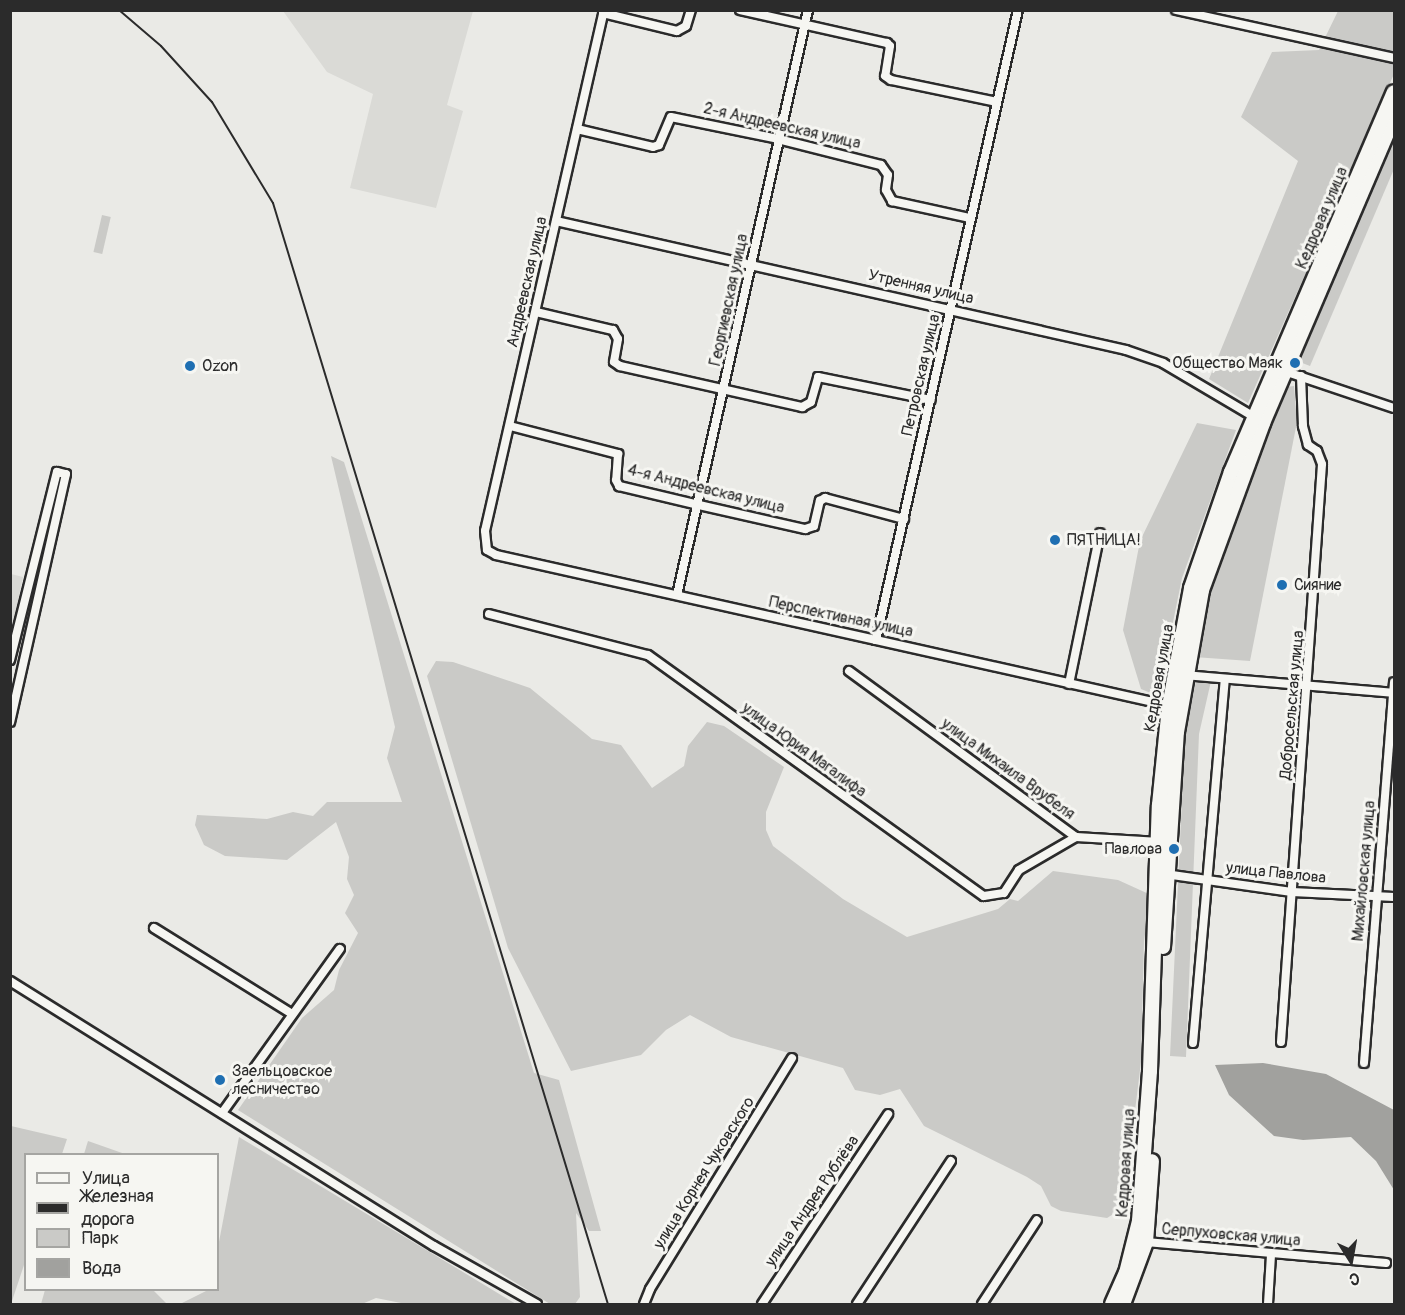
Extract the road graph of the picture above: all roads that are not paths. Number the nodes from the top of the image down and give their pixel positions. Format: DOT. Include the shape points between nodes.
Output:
graph roads {
  1 [pos="691,10"];
  2 [pos="740,10"];
  3 [pos="808,10"];
  4 [pos="1018,10"];
  5 [pos="1176,10"];
  6 [pos="603,12"];
  7 [pos="805,26"];
  8 [pos="1395,58"];
  9 [pos="1395,92"];
  10 [pos="997,102"];
  11 [pos="1395,117"];
  12 [pos="577,129"];
  13 [pos="778,139"];
  14 [pos="969,218"];
  15 [pos="556,221"];
  16 [pos="751,265"];
  17 [pos="951,309"];
  18 [pos="536,312"];
  19 [pos="1280,370"];
  20 [pos="1302,376"];
  21 [pos="725,389"];
  22 [pos="931,400"];
  23 [pos="1395,408"];
  24 [pos="1258,420"];
  25 [pos="510,426"];
  26 [pos="699,505"];
  27 [pos="904,519"];
  28 [pos="1100,533"];
  29 [pos="496,555"];
  30 [pos="677,595"];
  31 [pos="489,614"];
  32 [pos="876,640"];
  33 [pos="10,660"];
  34 [pos="849,671"];
  35 [pos="1180,675"];
  36 [pos="1225,678"];
  37 [pos="1395,682"];
  38 [pos="1069,684"];
  39 [pos="1308,685"];
  40 [pos="1394,693"];
  41 [pos="1175,707"];
  42 [pos="10,722"];
  43 [pos="1076,837"];
  44 [pos="1162,842"];
  45 [pos="1161,873"];
  46 [pos="1207,881"];
  47 [pos="1292,892"];
  48 [pos="1378,896"];
  49 [pos="1395,897"];
  50 [pos="154,928"];
  51 [pos="340,949"];
  52 [pos="10,981"];
  53 [pos="292,1014"];
  54 [pos="1281,1042"];
  55 [pos="1193,1043"];
  56 [pos="792,1058"];
  57 [pos="1364,1063"];
  58 [pos="222,1113"];
  59 [pos="888,1114"];
  60 [pos="951,1161"];
  61 [pos="1037,1220"];
  62 [pos="1146,1242"];
  63 [pos="1271,1255"];
  64 [pos="1386,1263"];
  65 [pos="537,1305"];
  66 [pos="644,1305"];
  67 [pos="762,1305"];
  68 [pos="858,1305"];
  69 [pos="982,1305"];
  70 [pos="1112,1305"];
  71 [pos="1123,1305"];
  72 [pos="1268,1305"];
  1 -- 6 [label="street" via="686,26 677,31"];
  2 -- 7 [label="street"];
  3 -- 7 [label="street, Георгиевская улица"];
  4 -- 10 [label="street, Петровская улица"];
  5 -- 8 [label="street"];
  6 -- 12 [label="street, Андреевская улица"];
  7 -- 10 [label="street" via="886,43 890,46 885,76 891,80"];
  7 -- 13 [label="street, Георгиевская улица"];
  9 -- 19 [label="main road, Кедровая улица"];
  10 -- 14 [label="street, Петровская улица"];
  11 -- 19 [label="main road, Кедровая улица"];
  12 -- 13 [label="street, 2-я Андреевская улица" via="653,147 659,145 671,117"];
  12 -- 15 [label="street, Андреевская улица"];
  13 -- 14 [label="street, 2-я Андреевская улица" via="881,165 887,170 886,190 892,201"];
  13 -- 16 [label="street, Георгиевская улица"];
  14 -- 17 [label="street, Петровская улица"];
  15 -- 16 [label="street, Утренняя улица"];
  15 -- 18 [label="street, Андреевская улица"];
  16 -- 17 [label="street, Утренняя улица"];
  16 -- 21 [label="street, Георгиевская улица"];
  17 -- 22 [label="street, Петровская улица"];
  17 -- 24 [label="street, Утренняя улица" via="1135,353 1190,378"];
  18 -- 21 [label="street" via="613,330 618,339 614,362 620,366"];
  18 -- 25 [label="street, Андреевская улица"];
  19 -- 20 [label="street"];
  19 -- 24 [label="main road, Кедровая улица"];
  20 -- 23 [label="street"];
  20 -- 39 [label="street, Добросельская улица" via="1303,426 1308,445 1317,451 1322,464"];
  21 -- 22 [label="street" via="807,406 816,381 823,377"];
  21 -- 26 [label="street, Георгиевская улица"];
  22 -- 27 [label="street, Петровская улица"];
  24 -- 35 [label="main road, Кедровая улица" via="1191,588"];
  25 -- 26 [label="street, 4-я Андреевская улица" via="618,454 619,486"];
  25 -- 29 [label="street, Андреевская улица" via="485,531 487,550"];
  26 -- 27 [label="street, 4-я Андреевская улица" via="805,529 814,526 820,501 825,498"];
  26 -- 30 [label="street, Георгиевская улица"];
  27 -- 32 [label="street, Петровская улица"];
  28 -- 38 [label="street"];
  29 -- 30 [label="street, Перспективная улица"];
  30 -- 32 [label="street, Перспективная улица"];
  31 -- 43 [label="street, улица Юрия Магалифа" via="648,655 984,896 1004,893 1019,870"];
  32 -- 38 [label="street, Перспективная улица"];
  33 -- 42 [label="street" via="57,472 66,474"];
  34 -- 43 [label="street, улица Михаила Врубеля"];
  35 -- 36 [label="street"];
  35 -- 41 [label="main road, Кедровая улица"];
  36 -- 39 [label="street"];
  36 -- 46 [label="street"];
  37 -- 40 [label="street, Михайловская улица"];
  38 -- 41 [label="street, Перспективная улица"];
  39 -- 40 [label="street"];
  39 -- 47 [label="street, Добросельская улица"];
  40 -- 48 [label="street, Михайловская улица"];
  41 -- 44 [label="main road, Кедровая улица"];
  43 -- 44 [label="street, улица Михаила Врубеля"];
  44 -- 45 [label="main road, Кедровая улица"];
  45 -- 46 [label="street, улица Павлова"];
  45 -- 62 [label="main road, Кедровая улица"];
  45 -- 70 [label="main road, Кедровая улица" via="1139,1221 1126,1273"];
  46 -- 47 [label="street, улица Павлова"];
  46 -- 55 [label="street"];
  47 -- 48 [label="street, улица Павлова"];
  47 -- 54 [label="street, Добросельская улица"];
  48 -- 49 [label="street, улица Павлова"];
  48 -- 57 [label="street, Михайловская улица"];
  50 -- 53 [label="street"];
  51 -- 53 [label="street"];
  52 -- 58 [label="street"];
  53 -- 58 [label="street"];
  56 -- 66 [label="street, улица Корнея Чуковского" via="650,1289"];
  58 -- 65 [label="street" via="434,1246"];
  59 -- 67 [label="street, улица Андрея Рублёва"];
  60 -- 68 [label="street"];
  61 -- 69 [label="street"];
  62 -- 63 [label="street, Серпуховская улица"];
  62 -- 71 [label="main road, Кедровая улица"];
  63 -- 64 [label="street, Серпуховская улица"];
  63 -- 72 [label="street"];
}
